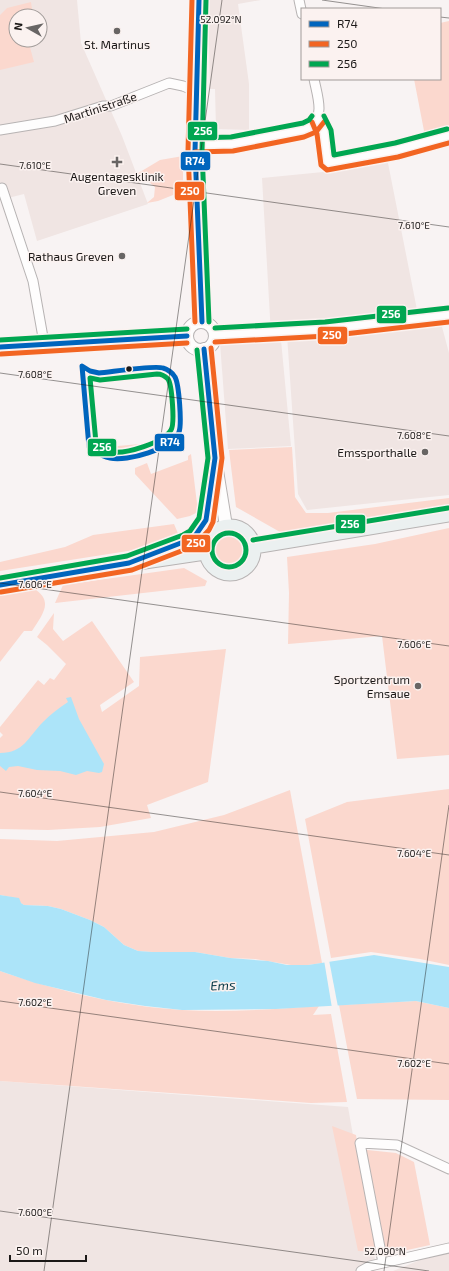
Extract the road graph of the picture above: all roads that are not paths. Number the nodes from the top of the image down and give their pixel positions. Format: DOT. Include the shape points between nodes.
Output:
graph roads {
  1 [pos="199,0"];
  2 [pos="314,80"];
  3 [pos="197,92"];
  4 [pos="318,119"];
  5 [pos="0,130"];
  6 [pos="449,136"];
  7 [pos="195,145"];
  8 [pos="2,188"];
  9 [pos="449,318"];
  10 [pos="202,322"];
  11 [pos="215,335"];
  12 [pos="187,336"];
  13 [pos="44,344"];
  14 [pos="0,347"];
  15 [pos="204,349"];
  16 [pos="215,458"];
  17 [pos="449,515"];
  18 [pos="226,526"];
  19 [pos="254,547"];
  20 [pos="205,553"];
  21 [pos="129,563"];
  22 [pos="0,586"];
  23 [pos="449,1169"];
  24 [pos="449,1248"];
  25 [pos="384,1263"];
  26 [pos="362,1271"];
  1 -- 3 [label="street"];
  2 -- 4 [label="street" via="320,114"];
  3 -- 5 [label="street, Martinistraße" via="169,83 111,106 103,106 54,122"];
  3 -- 7 [label="street"];
  4 -- 6 [label="street" via="324,132 328,163 397,150"];
  4 -- 7 [label="street" via="311,128 302,130 232,144"];
  7 -- 10 [label="street"];
  8 -- 13 [label="street" via="33,281"];
  9 -- 11 [label="street" via="326,329"];
  10 -- 11 [label="street" via="212,327"];
  10 -- 12 [label="street" via="192,325"];
  11 -- 15 [label="street" via="212,343"];
  12 -- 13 [label="street"];
  12 -- 15 [label="street" via="193,347"];
  13 -- 14 [label="street"];
  15 -- 16 [label="street"];
  16 -- 18 [label="street"];
  16 -- 21 [label="main road" via="208,512 203,526 195,536"];
  17 -- 19 [label="main road"];
  18 -- 19 [label="main road" via="240,528 247,533"];
  18 -- 20 [label="main road" via="219,528 208,538"];
  19 -- 20 [label="main road" via="254,555 246,569 231,575 217,571 211,566"];
  20 -- 21 [label="main road"];
  21 -- 22 [label="main road"];
  23 -- 25 [label="street" via="397,1146 360,1143"];
  24 -- 25 [label="street"];
  25 -- 26 [label="street"];
}
